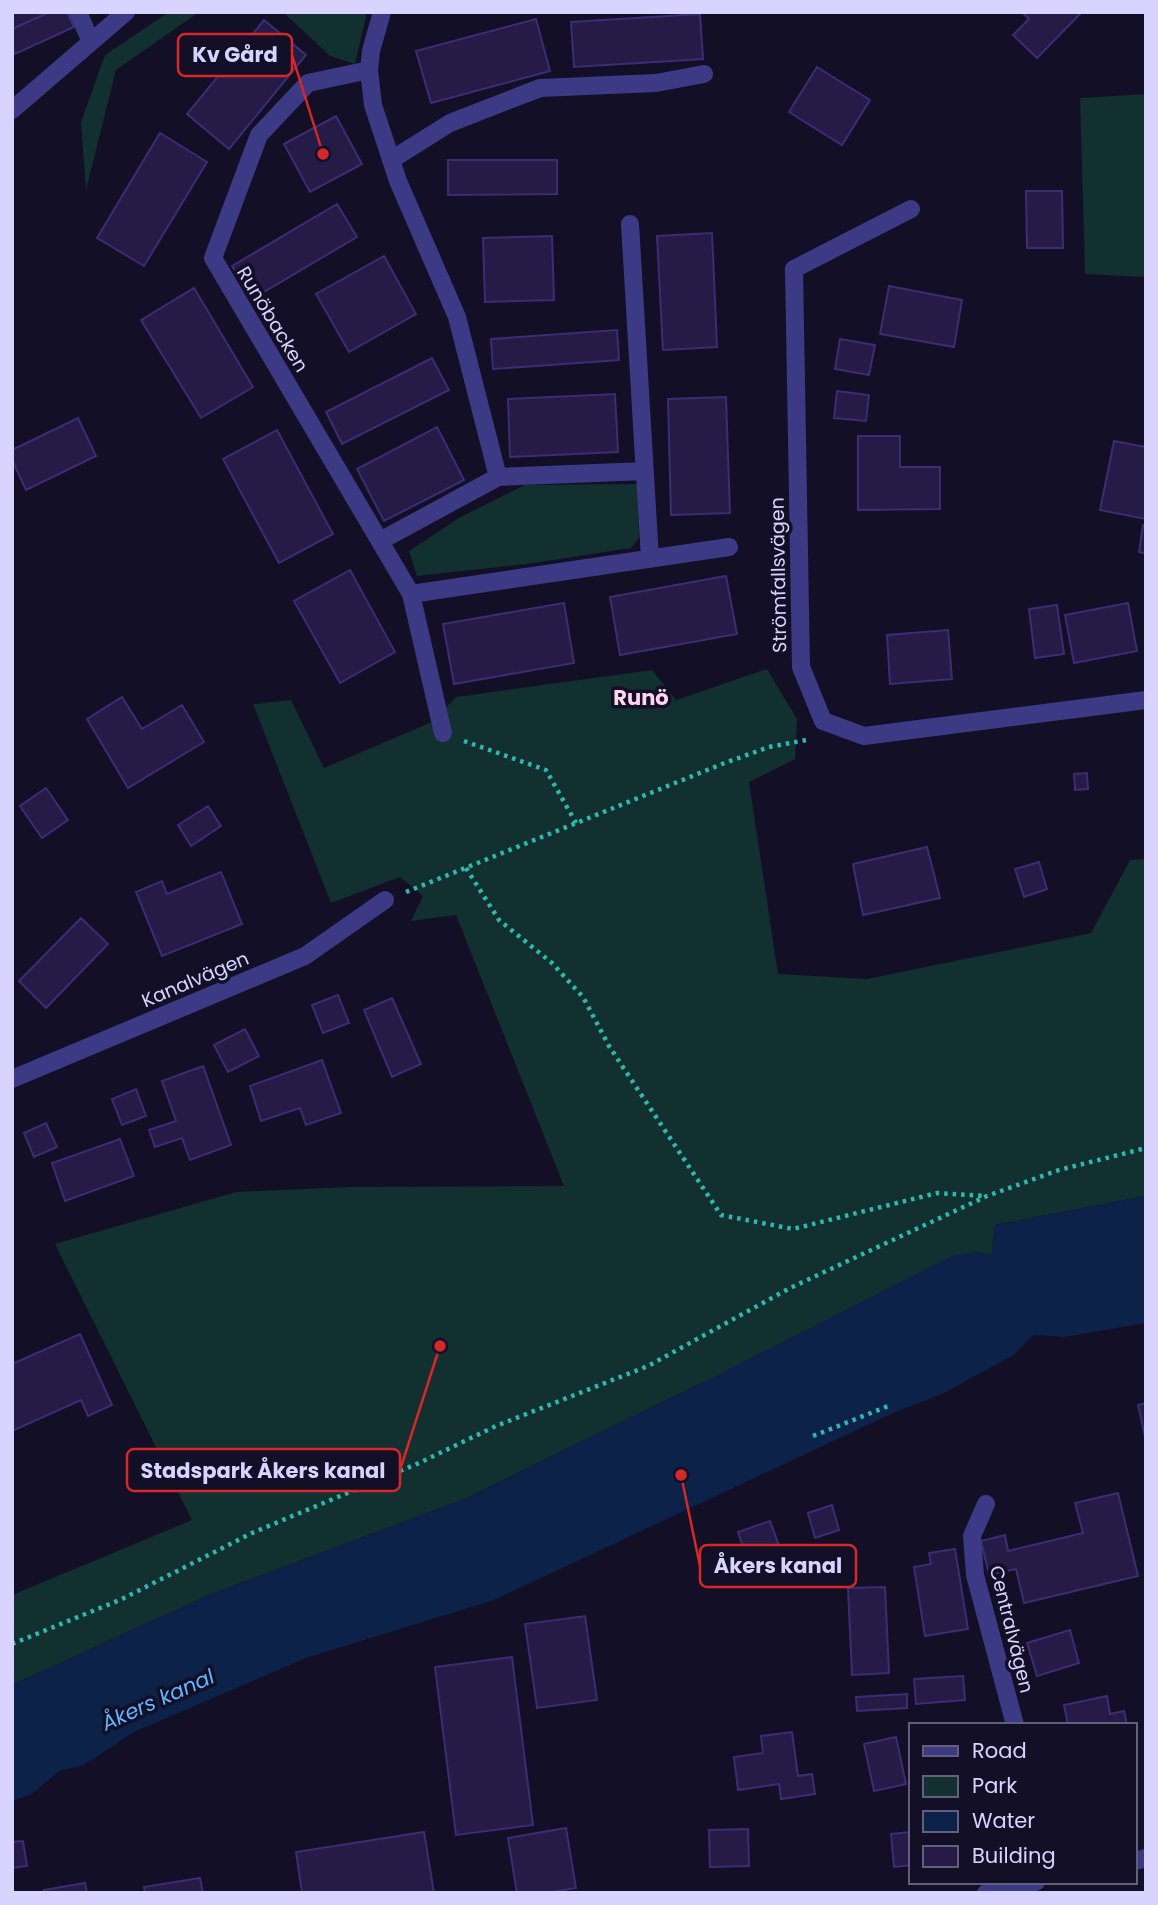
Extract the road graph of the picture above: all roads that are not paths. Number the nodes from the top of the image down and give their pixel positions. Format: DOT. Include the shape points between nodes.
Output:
graph roads {
  1 [pos="78,12"];
  2 [pos="126,12"];
  3 [pos="382,12"];
  4 [pos="91,42"];
  5 [pos="369,69"];
  6 [pos="704,74"];
  7 [pos="12,110"];
  8 [pos="391,160"];
  9 [pos="911,209"];
  10 [pos="630,223"];
  11 [pos="645,471"];
  12 [pos="498,477"];
  13 [pos="380,541"];
  14 [pos="729,547"];
  15 [pos="650,559"];
  16 [pos="411,594"];
  17 [pos="1146,700"];
  18 [pos="443,733"];
  19 [pos="385,900"];
  20 [pos="12,1079"];
  21 [pos="986,1504"];
  22 [pos="1014,1723"];
  23 [pos="1027,1884"];
  24 [pos="986,1893"];
  1 -- 4 [label="street"];
  2 -- 4 [label="street"];
  3 -- 5 [label="street"];
  4 -- 7 [label="street"];
  5 -- 8 [label="street" via="373,105"];
  5 -- 13 [label="street, Runöbacken" via="307,83 259,135 213,258"];
  6 -- 8 [label="street" via="656,83 540,88 450,123"];
  8 -- 12 [label="street" via="457,317"];
  9 -- 17 [label="street, Strömfallsvägen" via="794,269 801,667 823,721 864,736"];
  10 -- 11 [label="street"];
  11 -- 12 [label="street"];
  11 -- 15 [label="street"];
  12 -- 13 [label="street"];
  13 -- 16 [label="street, Runöbacken"];
  14 -- 15 [label="street"];
  15 -- 16 [label="street"];
  16 -- 18 [label="street, Runöbacken"];
  19 -- 20 [label="street, Kanalvägen" via="304,956"];
  21 -- 22 [label="street, Centralvägen" via="972,1536 975,1575"];
  23 -- 24 [label="street"];
}
